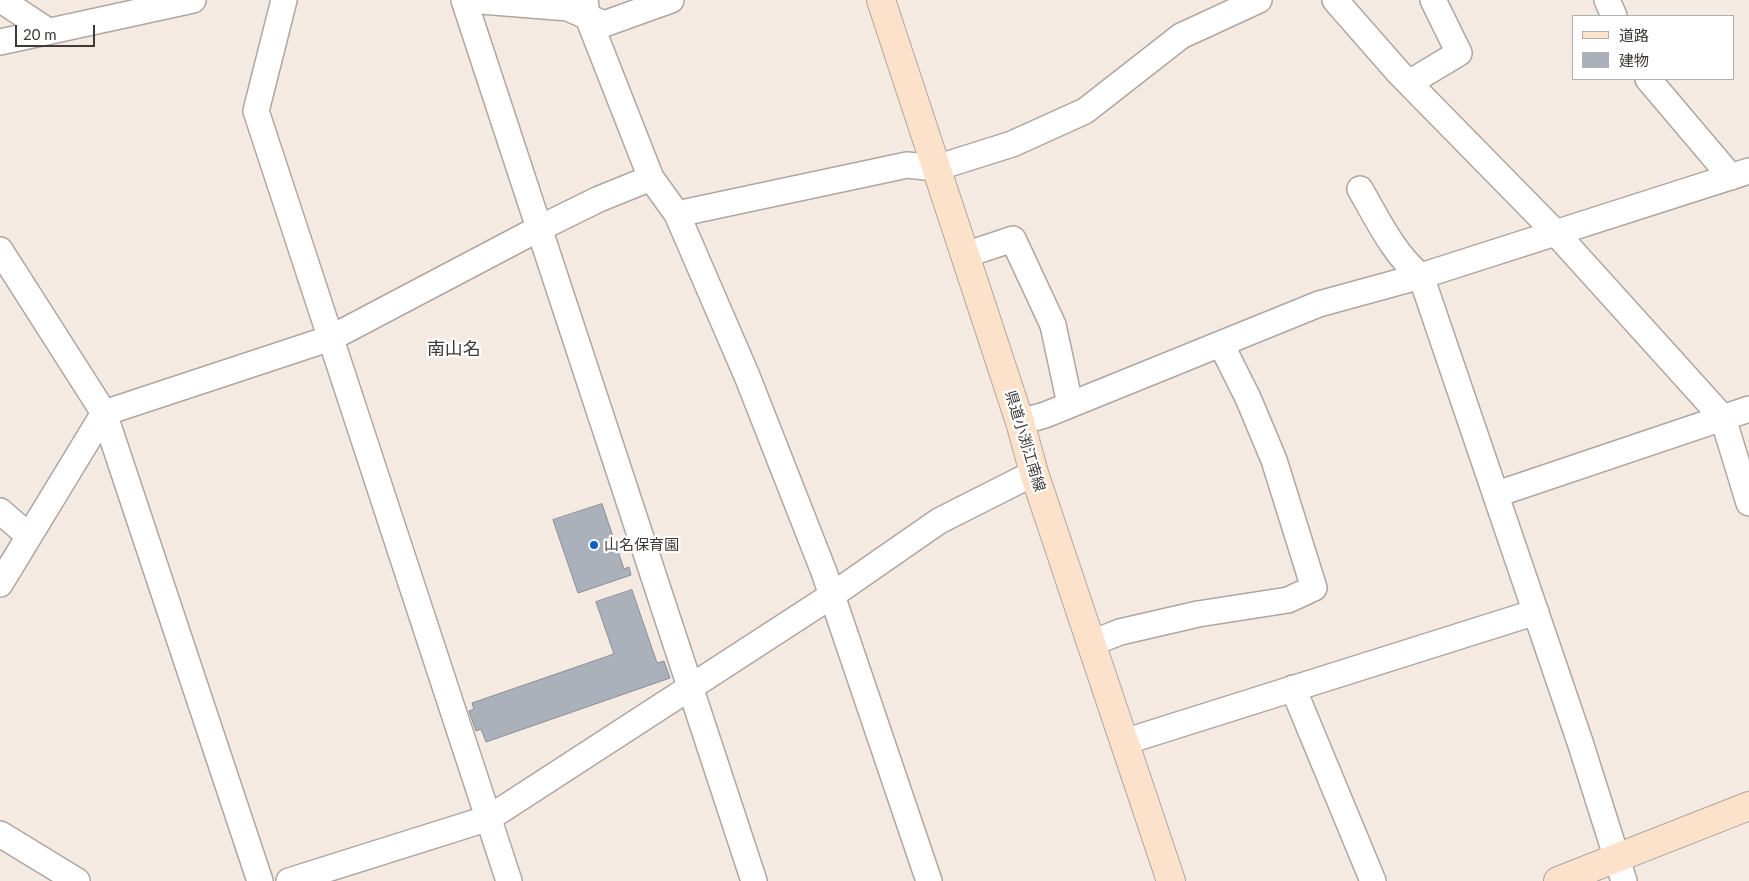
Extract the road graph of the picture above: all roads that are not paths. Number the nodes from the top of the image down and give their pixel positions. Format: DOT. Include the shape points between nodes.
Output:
graph roads {
  1 [pos="1,0"];
  2 [pos="193,0"];
  3 [pos="284,0"];
  4 [pos="464,0"];
  5 [pos="469,0"];
  6 [pos="671,0"];
  7 [pos="881,0"];
  8 [pos="1259,0"];
  9 [pos="1335,0"];
  10 [pos="1433,0"];
  11 [pos="1607,0"];
  12 [pos="586,7"];
  13 [pos="1614,15"];
  14 [pos="48,31"];
  15 [pos="0,42"];
  16 [pos="1649,80"];
  17 [pos="1409,83"];
  18 [pos="936,168"];
  19 [pos="1740,174"];
  20 [pos="651,178"];
  21 [pos="1360,189"];
  22 [pos="677,214"];
  23 [pos="538,229"];
  24 [pos="1555,232"];
  25 [pos="0,250"];
  26 [pos="965,255"];
  27 [pos="1420,276"];
  28 [pos="331,338"];
  29 [pos="1221,344"];
  30 [pos="1070,404"];
  31 [pos="1749,409"];
  32 [pos="104,413"];
  33 [pos="1723,418"];
  34 [pos="1020,422"];
  35 [pos="1034,472"];
  36 [pos="1497,494"];
  37 [pos="1749,503"];
  38 [pos="0,511"];
  39 [pos="29,536"];
  40 [pos="0,584"];
  41 [pos="831,596"];
  42 [pos="1536,612"];
  43 [pos="1092,643"];
  44 [pos="692,688"];
  45 [pos="1293,688"];
  46 [pos="1124,742"];
  47 [pos="1749,806"];
  48 [pos="489,818"];
  49 [pos="0,834"];
  50 [pos="1620,870"];
  51 [pos="77,881"];
  52 [pos="260,881"];
  53 [pos="289,881"];
  54 [pos="509,881"];
  55 [pos="754,881"];
  56 [pos="929,881"];
  57 [pos="1170,881"];
  58 [pos="1373,881"];
  59 [pos="1558,881"];
  1 -- 14 [label="street"];
  2 -- 14 [label="street"];
  3 -- 28 [label="street" via="256,111"];
  4 -- 23 [label="street"];
  5 -- 12 [label="street"];
  6 -- 12 [label="street" via="604,24"];
  7 -- 18 [label="main road, 県道小渕江南線"];
  8 -- 18 [label="street" via="1181,36 1085,111 1012,144"];
  9 -- 17 [label="street"];
  10 -- 17 [label="street" via="1459,53"];
  11 -- 13 [label="street"];
  12 -- 20 [label="street"];
  14 -- 15 [label="street"];
  16 -- 19 [label="street"];
  17 -- 24 [label="street"];
  18 -- 22 [label="street" via="907,164"];
  18 -- 26 [label="main road, 県道小渕江南線"];
  19 -- 24 [label="street"];
  20 -- 22 [label="street"];
  20 -- 23 [label="street" via="598,199"];
  21 -- 27 [label="street" via="1387,235"];
  22 -- 41 [label="street" via="747,376"];
  23 -- 28 [label="street"];
  23 -- 44 [label="street"];
  24 -- 27 [label="street"];
  24 -- 33 [label="street"];
  25 -- 32 [label="street"];
  26 -- 30 [label="street" via="1013,238 1053,325"];
  26 -- 34 [label="main road, 県道小渕江南線"];
  27 -- 29 [label="street" via="1319,304"];
  27 -- 36 [label="street"];
  28 -- 32 [label="street"];
  28 -- 48 [label="street"];
  29 -- 30 [label="street"];
  29 -- 43 [label="street" via="1274,460 1314,588 1288,600 1198,614 1120,632"];
  30 -- 34 [label="street"];
  31 -- 33 [label="street"];
  32 -- 39 [label="street"];
  32 -- 52 [label="street"];
  33 -- 36 [label="street"];
  33 -- 37 [label="street"];
  34 -- 35 [label="main road, 県道小渕江南線"];
  35 -- 41 [label="street" via="939,521"];
  35 -- 43 [label="main road, 県道小渕江南線"];
  36 -- 42 [label="street"];
  38 -- 39 [label="street"];
  39 -- 40 [label="street"];
  41 -- 44 [label="street"];
  41 -- 56 [label="street"];
  42 -- 45 [label="street"];
  42 -- 50 [label="street"];
  43 -- 46 [label="main road, 県道小渕江南線"];
  44 -- 48 [label="street"];
  44 -- 55 [label="street"];
  45 -- 46 [label="street"];
  45 -- 58 [label="street"];
  46 -- 57 [label="main road, 県道小渕江南線"];
  47 -- 50 [label="main road"];
  48 -- 53 [label="street"];
  48 -- 54 [label="street"];
  49 -- 51 [label="street"];
  50 -- 59 [label="main road"];
}
